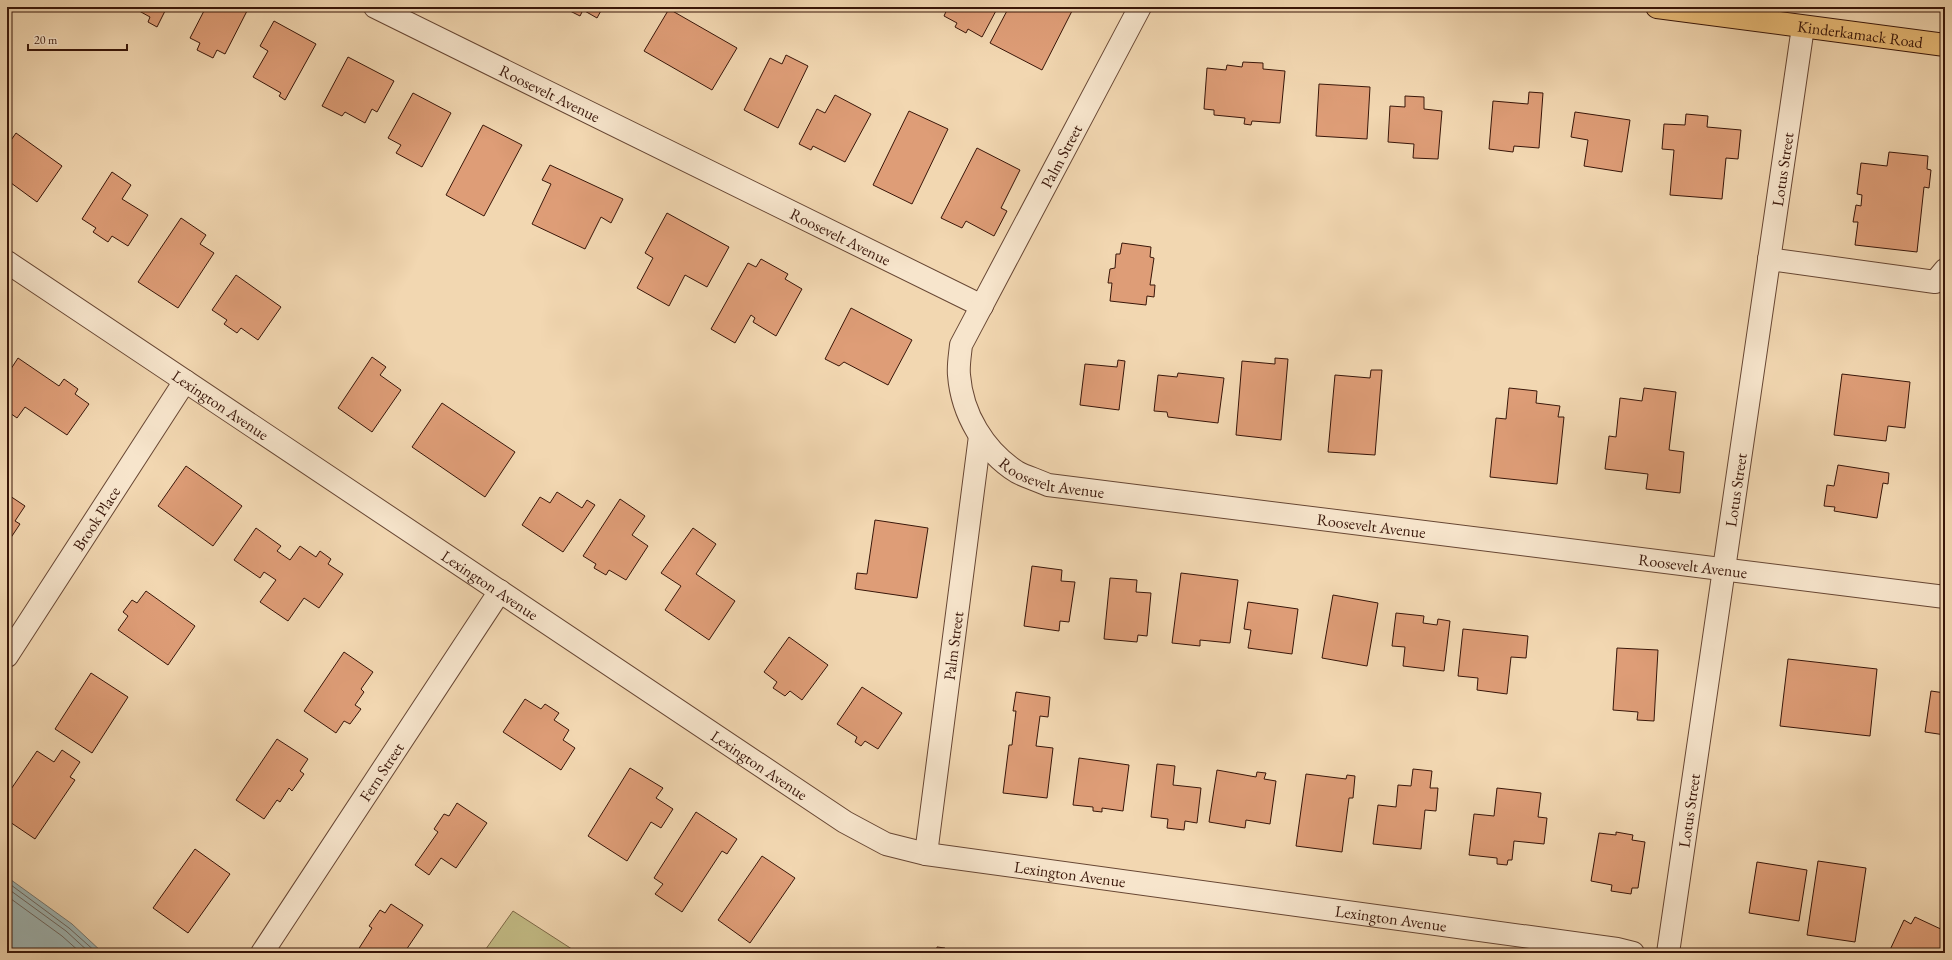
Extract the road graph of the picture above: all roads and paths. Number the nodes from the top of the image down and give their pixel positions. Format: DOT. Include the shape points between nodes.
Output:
graph roads {
  1 [pos="375,7"];
  2 [pos="1140,7"];
  3 [pos="1657,7"];
  4 [pos="1803,27"];
  5 [pos="1945,45"];
  6 [pos="1769,259"];
  7 [pos="7,262"];
  8 [pos="1945,270"];
  9 [pos="982,306"];
  10 [pos="185,381"];
  11 [pos="980,436"];
  12 [pos="1724,570"];
  13 [pos="500,591"];
  14 [pos="1945,597"];
  15 [pos="7,656"];
  16 [pos="926,854"];
  17 [pos="262,953"];
  18 [pos="1633,953"];
  19 [pos="1668,953"];
  1 -- 9 [label="street, Roosevelt Avenue"];
  2 -- 9 [label="street, Palm Street"];
  3 -- 4 [label="main road, Kinderkamack Road"];
  4 -- 5 [label="main road, Kinderkamack Road"];
  4 -- 6 [label="street, Lotus Street"];
  6 -- 8 [label="street" via="1935,282"];
  6 -- 12 [label="street, Lotus Street"];
  7 -- 10 [label="street, Lexington Avenue"];
  9 -- 11 [label="street, Roosevelt Avenue" via="961,345 959,375 965,408"];
  10 -- 13 [label="street, Lexington Avenue"];
  10 -- 15 [label="street, Brook Place"];
  11 -- 12 [label="street, Roosevelt Avenue" via="990,449 1018,472 1048,485"];
  11 -- 16 [label="street, Palm Street"];
  12 -- 14 [label="street, Roosevelt Avenue"];
  12 -- 19 [label="street, Lotus Street"];
  13 -- 16 [label="street, Lexington Avenue" via="845,822 886,844"];
  13 -- 17 [label="street, Fern Street"];
  16 -- 18 [label="street, Lexington Avenue" via="1601,946"];
}
